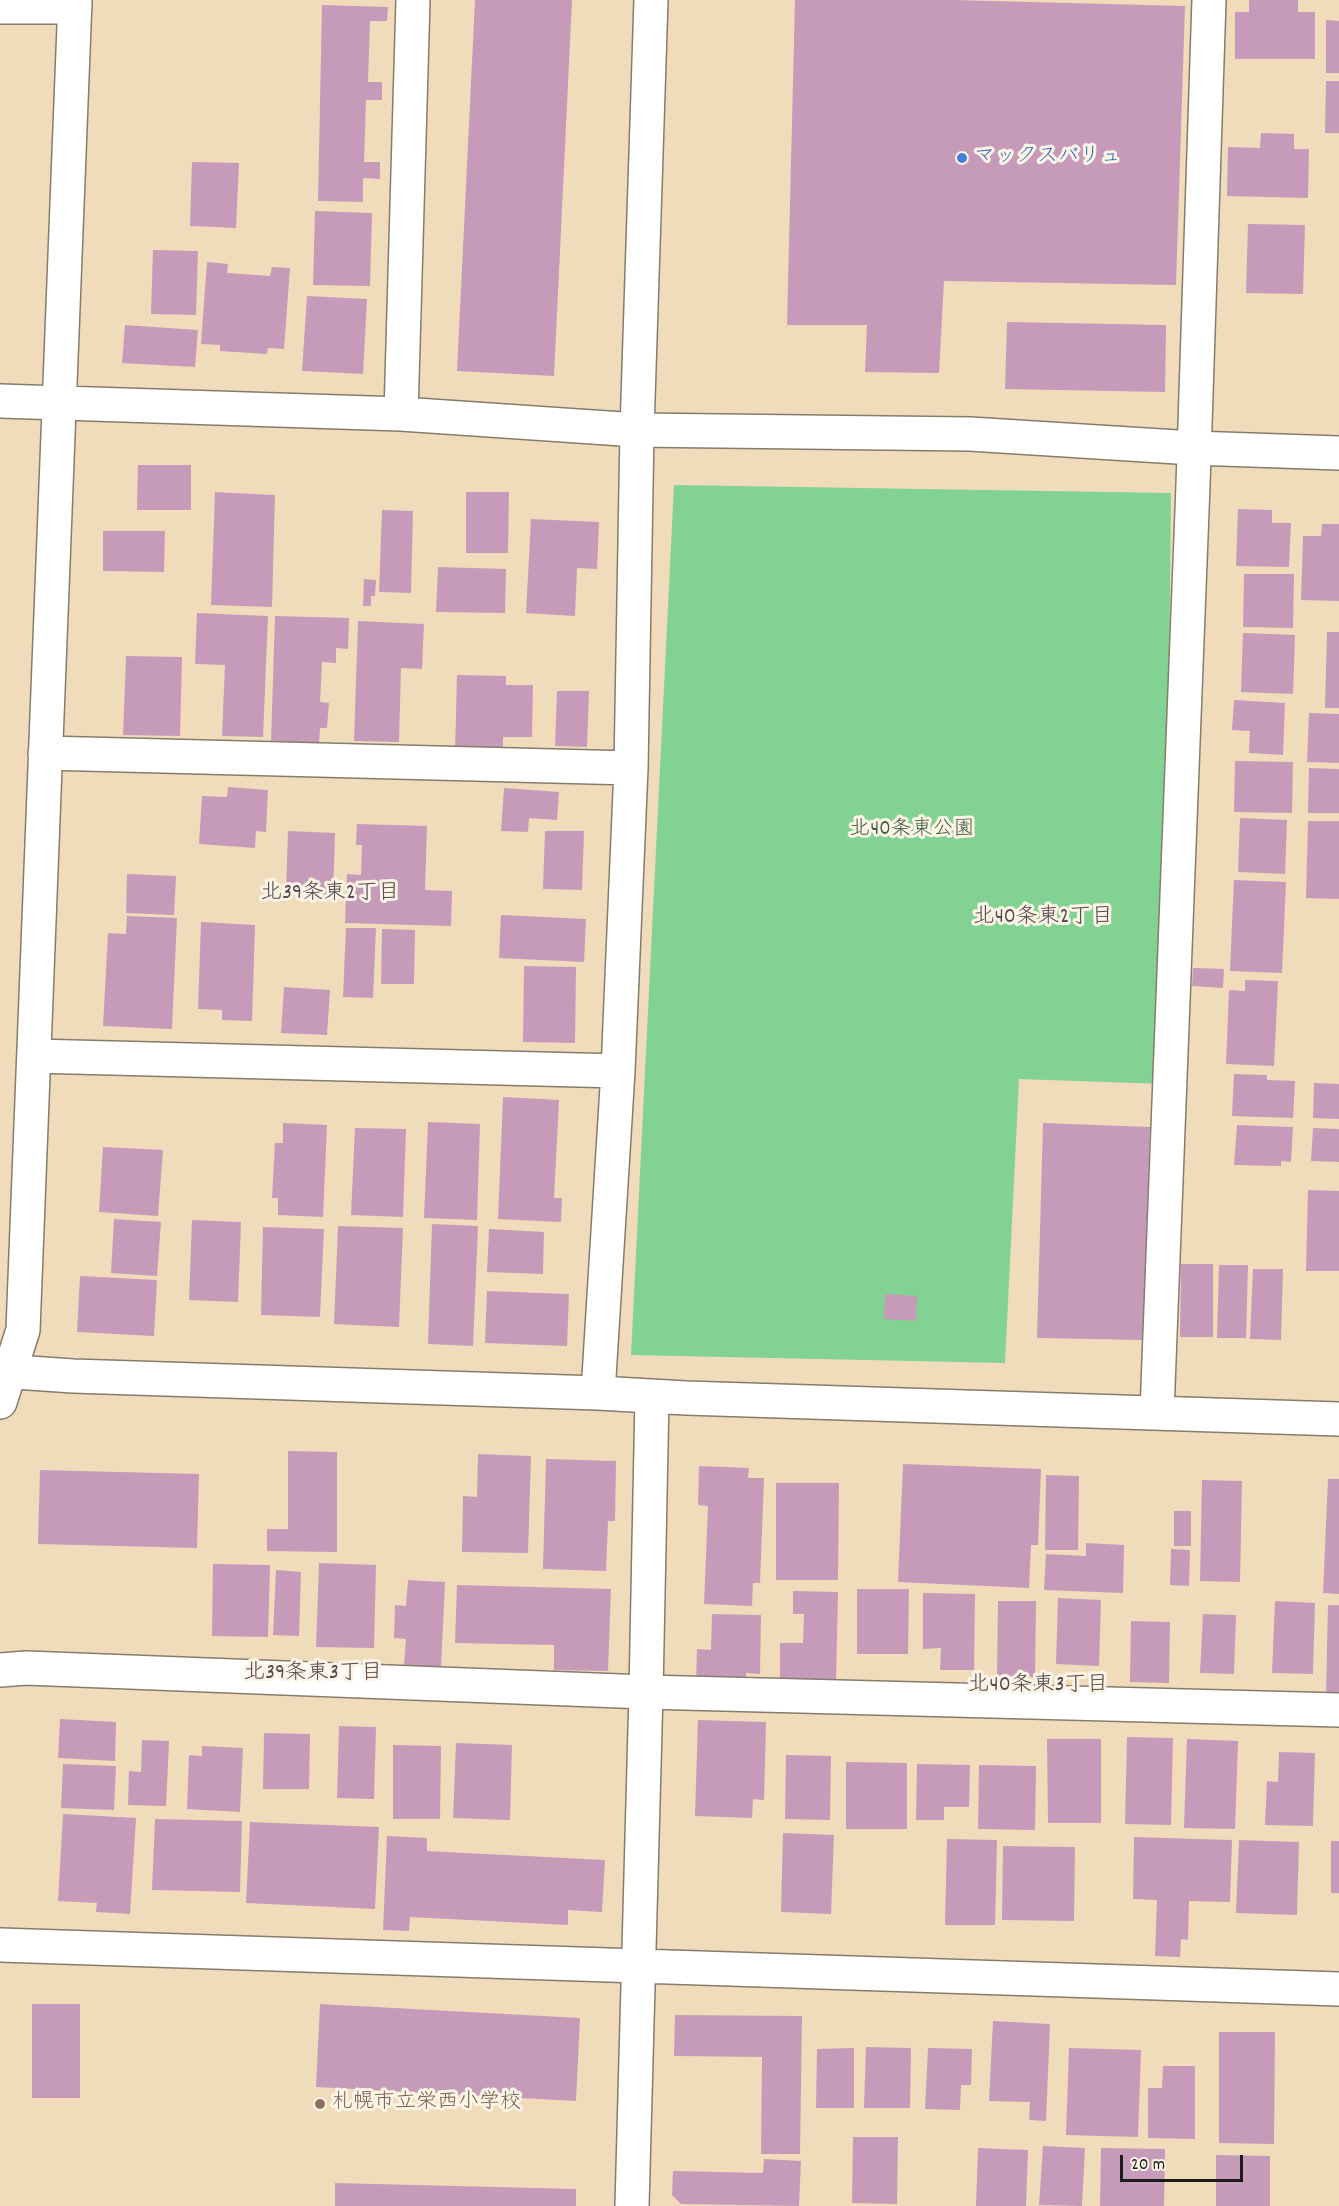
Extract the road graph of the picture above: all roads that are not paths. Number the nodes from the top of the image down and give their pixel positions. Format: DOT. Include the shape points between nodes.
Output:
graph roads {
  1 [pos="413,0"];
  2 [pos="651,0"];
  3 [pos="1209,0"];
  4 [pos="75,4"];
  5 [pos="0,7"];
  6 [pos="0,401"];
  7 [pos="60,403"];
  8 [pos="401,414"];
  9 [pos="637,430"];
  10 [pos="1193,448"];
  11 [pos="1339,453"];
  12 [pos="45,753"];
  13 [pos="630,768"];
  14 [pos="34,1056"];
  15 [pos="618,1071"];
  16 [pos="3,1381"];
  17 [pos="598,1393"];
  18 [pos="652,1396"];
  19 [pos="1157,1412"];
  20 [pos="1339,1419"];
  21 [pos="0,1670"];
  22 [pos="646,1692"];
  23 [pos="1339,1710"];
  24 [pos="0,1945"];
  25 [pos="638,1965"];
  26 [pos="1339,1989"];
  27 [pos="632,2206"];
  1 -- 8 [label="street"];
  2 -- 9 [label="street"];
  3 -- 10 [label="street"];
  4 -- 5 [label="street"];
  4 -- 7 [label="street"];
  6 -- 7 [label="street"];
  7 -- 8 [label="street"];
  7 -- 12 [label="street"];
  8 -- 9 [label="street"];
  9 -- 10 [label="street" via="970,434"];
  9 -- 13 [label="street"];
  10 -- 11 [label="street"];
  10 -- 19 [label="street"];
  12 -- 13 [label="street"];
  12 -- 14 [label="street"];
  13 -- 15 [label="street"];
  14 -- 15 [label="street"];
  14 -- 16 [label="street" via="23,1330"];
  15 -- 17 [label="street"];
  16 -- 17 [label="street" via="85,1376"];
  17 -- 18 [label="street"];
  18 -- 19 [label="street"];
  18 -- 22 [label="street"];
  19 -- 20 [label="street"];
  21 -- 22 [label="street"];
  22 -- 23 [label="street"];
  22 -- 25 [label="street"];
  24 -- 25 [label="street"];
  25 -- 26 [label="street"];
  25 -- 27 [label="street"];
}
